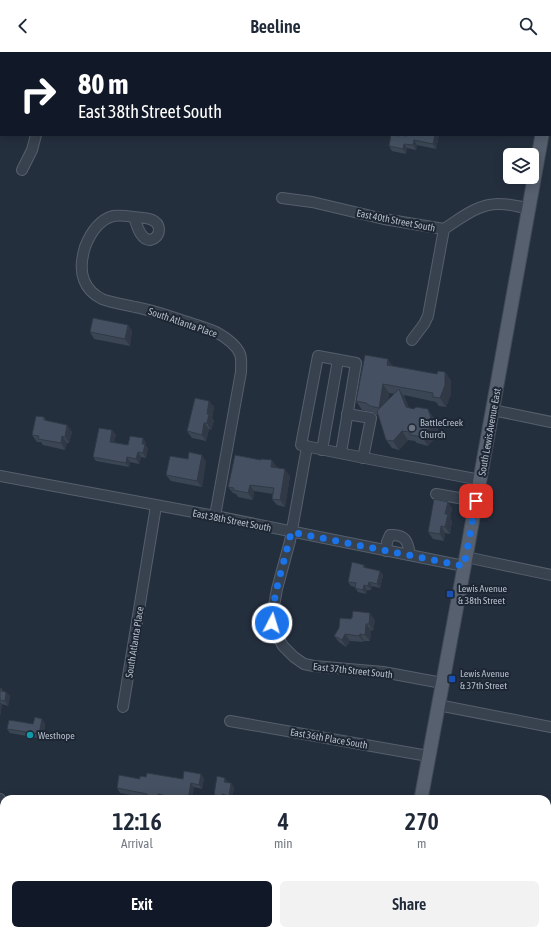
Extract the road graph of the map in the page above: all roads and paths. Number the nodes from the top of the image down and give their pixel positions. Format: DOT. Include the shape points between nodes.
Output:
graph roads {
  1 [pos="36,136"];
  2 [pos="542,136"];
  3 [pos="22,170"];
  4 [pos="282,198"];
  5 [pos="528,208"];
  6 [pos="134,217"];
  7 [pos="444,229"];
  8 [pos="412,340"];
  9 [pos="338,360"];
  10 [pos="493,410"];
  11 [pos="347,414"];
  12 [pos="551,422"];
  13 [pos="307,447"];
  14 [pos="322,450"];
  15 [pos="341,453"];
  16 [pos="364,458"];
  17 [pos="0,476"];
  18 [pos="480,480"];
  19 [pos="436,494"];
  20 [pos="476,501"];
  21 [pos="156,506"];
  22 [pos="215,516"];
  23 [pos="291,532"];
  24 [pos="386,551"];
  25 [pos="410,555"];
  26 [pos="465,562"];
  27 [pos="551,575"];
  28 [pos="442,682"];
  29 [pos="438,705"];
  30 [pos="123,707"];
  31 [pos="230,720"];
  32 [pos="551,727"];
  33 [pos="428,756"];
  34 [pos="422,795"];
  1 -- 3 [label="street"];
  2 -- 5 [label="main road, South Lewis Avenue East"];
  4 -- 7 [label="street, East 40th Street South"];
  5 -- 7 [label="street, East 40th Street South" via="500,204 481,207"];
  5 -- 10 [label="main road, South Lewis Avenue East"];
  6 -- 22 [label="street, South Atlanta Place" via="113,216 94,229 83,253 81,269 90,290 103,299 151,310 216,332 230,341 240,354 241,372"];
  7 -- 8 [label="street" via="428,316"];
  9 -- 11 [label="street" via="356,363"];
  9 -- 13 [label="street" via="318,356 301,445"];
  9 -- 14 [label="street"];
  10 -- 12 [label="street"];
  10 -- 18 [label="main road, South Lewis Avenue East"];
  11 -- 15 [label="street"];
  11 -- 16 [label="street" via="371,418"];
  13 -- 14 [label="street"];
  13 -- 23 [label="street"];
  14 -- 15 [label="street"];
  15 -- 16 [label="street"];
  16 -- 18 [label="street"];
  17 -- 21 [label="street, East 38th Street South"];
  18 -- 20 [label="main road, South Lewis Avenue East"];
  19 -- 20 [label="street"];
  20 -- 26 [label="main road, South Lewis Avenue East"];
  21 -- 22 [label="street, East 38th Street South"];
  21 -- 30 [label="street, South Atlanta Place"];
  22 -- 23 [label="street, East 38th Street South"];
  23 -- 24 [label="street, East 38th Street South"];
  23 -- 28 [label="street, East 37th Street South" via="272,611 272,623 283,646 304,664 383,672"];
  24 -- 25 [label="street, East 38th Street South"];
  24 -- 25 [label="street" via="390,535 397,534 409,545"];
  25 -- 26 [label="street, East 38th Street South"];
  26 -- 27 [label="street, East 38th Street South"];
  26 -- 28 [label="main road, South Lewis Avenue East"];
  28 -- 29 [label="main road, South Lewis Avenue East"];
  29 -- 32 [label="street"];
  29 -- 33 [label="main road, South Lewis Avenue East"];
  31 -- 33 [label="street, East 36th Place South"];
  33 -- 34 [label="main road, South Lewis Avenue East"];
}
